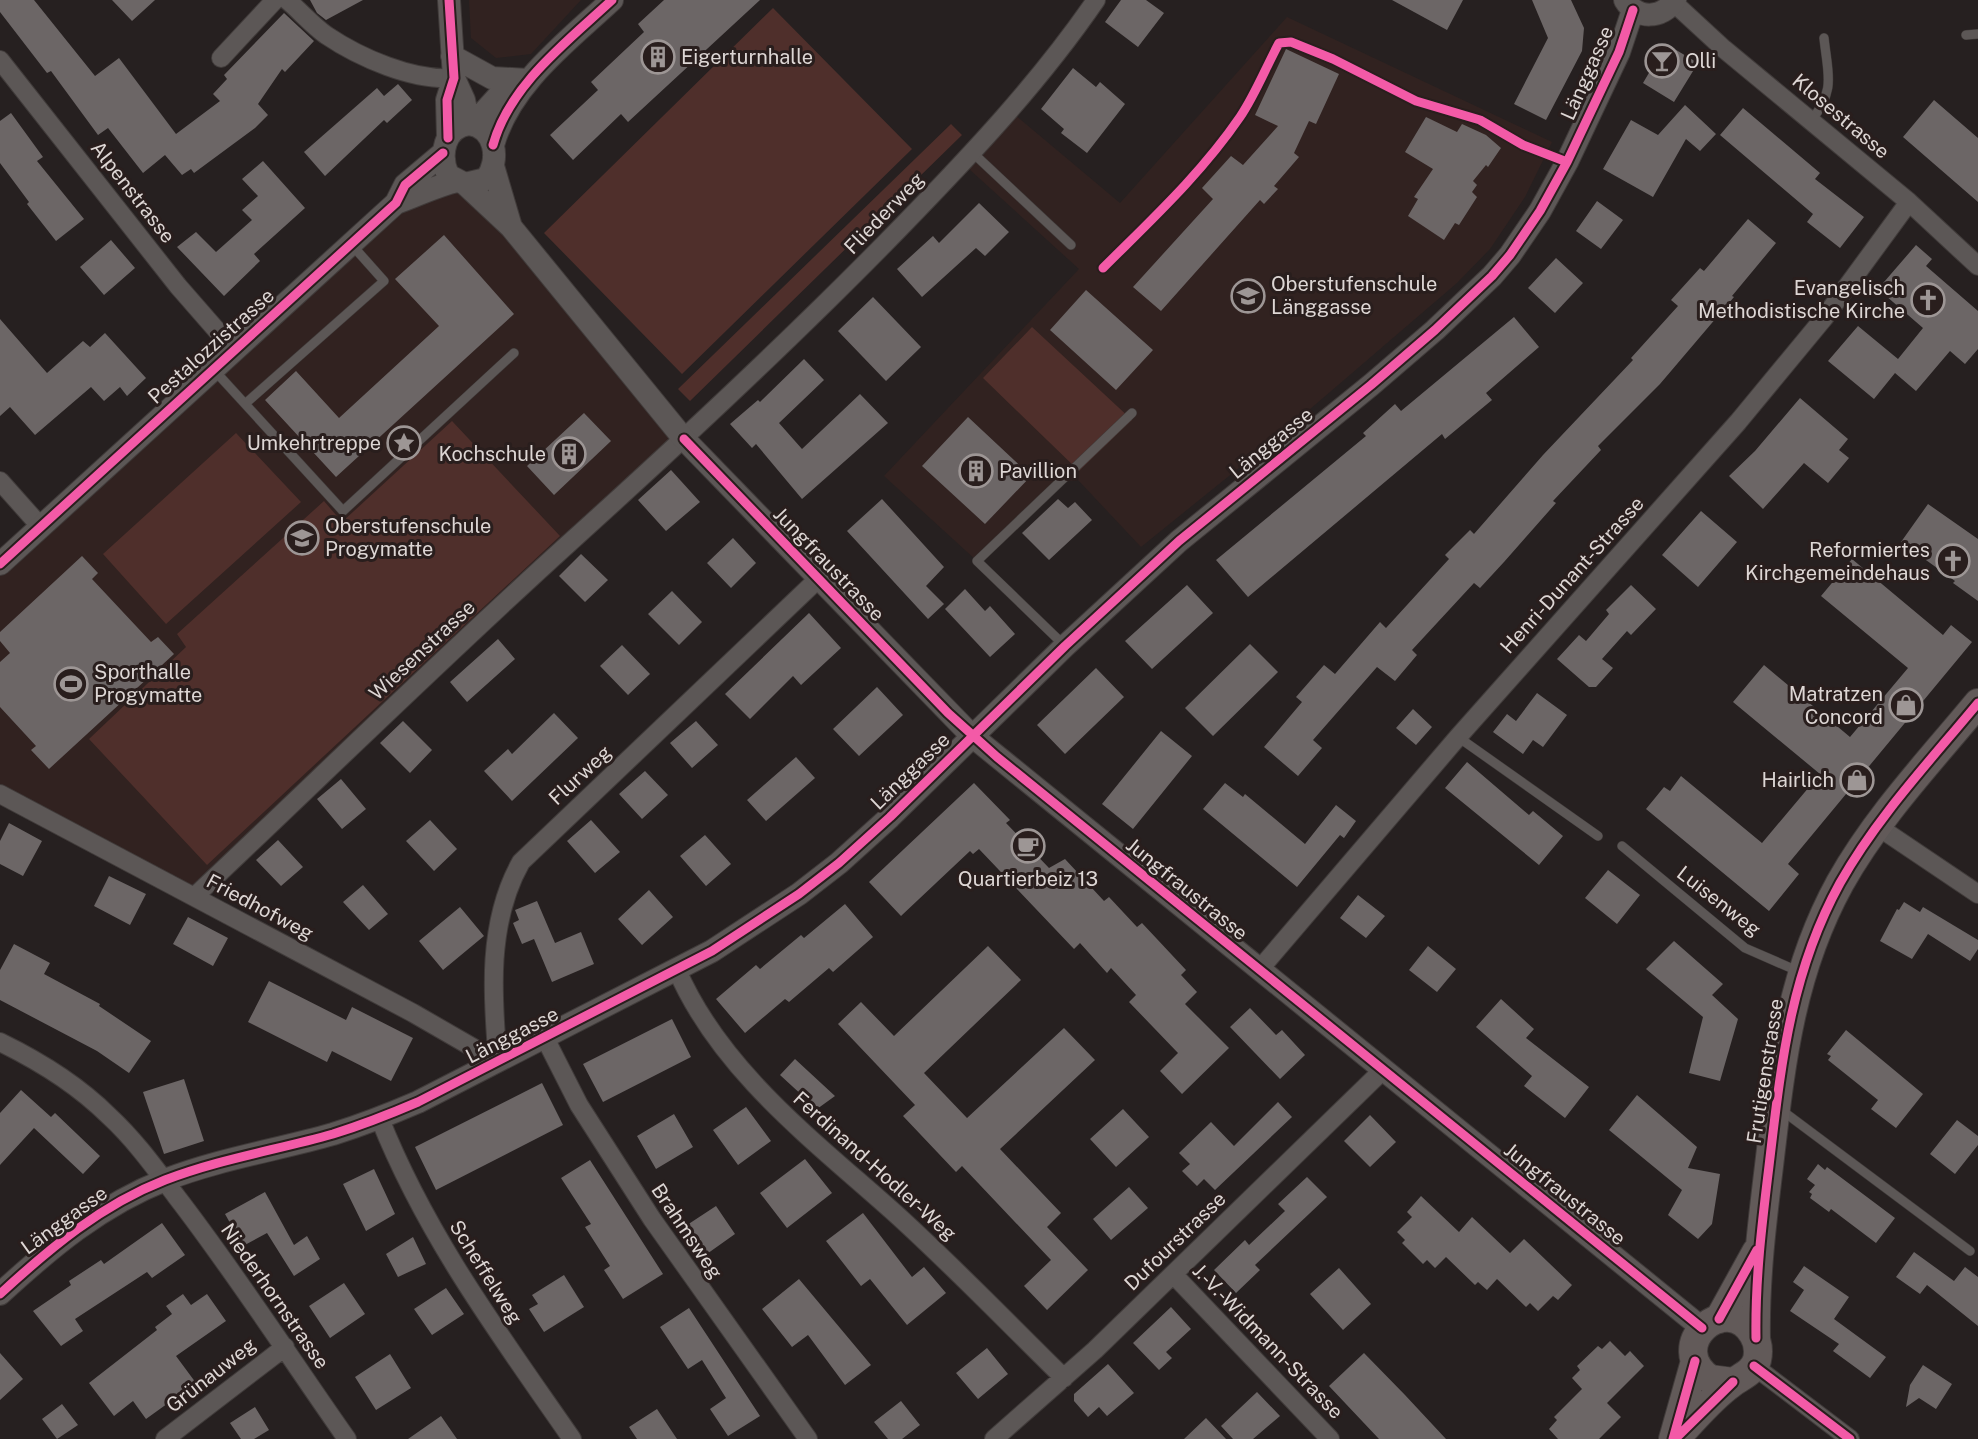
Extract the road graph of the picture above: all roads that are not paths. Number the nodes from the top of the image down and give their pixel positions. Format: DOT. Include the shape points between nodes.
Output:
graph roads {
  1 [pos="275,0"];
  2 [pos="287,0"];
  3 [pos="449,0"];
  4 [pos="612,0"];
  5 [pos="1096,0"];
  6 [pos="1674,1"];
  7 [pos="1629,5"];
  8 [pos="1978,33"];
  9 [pos="1966,35"];
  10 [pos="1824,38"];
  11 [pos="221,58"];
  12 [pos="0,60"];
  13 [pos="453,67"];
  14 [pos="528,80"];
  15 [pos="1811,121"];
  16 [pos="471,124"];
  17 [pos="445,146"];
  18 [pos="973,153"];
  19 [pos="493,155"];
  20 [pos="461,183"];
  21 [pos="1908,202"];
  22 [pos="396,203"];
  23 [pos="511,227"];
  24 [pos="351,244"];
  25 [pos="1071,245"];
  26 [pos="1978,266"];
  27 [pos="233,349"];
  28 [pos="514,353"];
  29 [pos="213,368"];
  30 [pos="246,403"];
  31 [pos="1132,413"];
  32 [pos="684,439"];
  33 [pos="0,482"];
  34 [pos="41,527"];
  35 [pos="0,564"];
  36 [pos="818,579"];
  37 [pos="1065,646"];
  38 [pos="1978,703"];
  39 [pos="972,736"];
  40 [pos="1458,737"];
  41 [pos="0,794"];
  42 [pos="1877,826"];
  43 [pos="1598,836"];
  44 [pos="1622,846"];
  45 [pos="1978,894"];
  46 [pos="194,897"];
  47 [pos="677,970"];
  48 [pos="1259,970"];
  49 [pos="1802,973"];
  50 [pos="545,1038"];
  51 [pos="0,1042"];
  52 [pos="498,1062"];
  53 [pos="1383,1070"];
  54 [pos="1776,1106"];
  55 [pos="380,1119"];
  56 [pos="164,1180"];
  57 [pos="1759,1248"];
  58 [pos="1970,1251"];
  59 [pos="1174,1275"];
  60 [pos="0,1293"];
  61 [pos="1710,1323"];
  62 [pos="1756,1338"];
  63 [pos="285,1347"];
  64 [pos="1695,1361"];
  65 [pos="1744,1374"];
  66 [pos="1064,1378"];
  67 [pos="165,1439"];
  68 [pos="347,1439"];
  69 [pos="572,1439"];
  70 [pos="808,1439"];
  71 [pos="994,1439"];
  72 [pos="1330,1439"];
  73 [pos="1674,1439"];
  74 [pos="1850,1439"];
  1 -- 11 [label="street"];
  2 -- 13 [label="street" via="326,35 374,60 419,76"];
  3 -- 13 [label="street"];
  4 -- 14 [label="street"];
  5 -- 18 [label="street, Fliederweg" via="1068,41"];
  6 -- 7 [label="street" via="1655,15"];
  6 -- 15 [label="street, Klosestrasse" via="1724,49"];
  7 -- 37 [label="street, Länggasse" via="1619,52 1567,162 1540,211 1492,276 1371,385 1179,541"];
  8 -- 9 [label="lane"];
  10 -- 15 [label="lane" via="1830,85 1825,104"];
  12 -- 27 [label="street, Alpenstrasse" via="178,286"];
  13 -- 14 [label="street" via="492,78"];
  13 -- 16 [label="street"];
  13 -- 17 [label="street"];
  14 -- 16 [label="street" via="501,93"];
  14 -- 19 [label="street" via="503,118"];
  15 -- 21 [label="street, Klosestrasse"];
  16 -- 17 [label="street" via="455,129"];
  16 -- 19 [label="street" via="485,130"];
  17 -- 20 [label="street" via="448,175"];
  17 -- 22 [label="street, Pestalozzistrasse" via="405,185"];
  18 -- 25 [label="lane"];
  18 -- 32 [label="street, Fliederweg" via="855,274"];
  19 -- 20 [label="street" via="486,179"];
  19 -- 23 [label="street, Jungfraustrasse"];
  20 -- 22 [label="street, Pestalozzistrasse" via="433,187"];
  20 -- 23 [label="street, Jungfraustrasse"];
  21 -- 26 [label="street, Klosestrasse"];
  21 -- 40 [label="street, Henri-Dunant-Strasse" via="1824,318 1738,422"];
  22 -- 24 [label="street, Pestalozzistrasse"];
  23 -- 32 [label="street, Jungfraustrasse"];
  24 -- 27 [label="street, Pestalozzistrasse"];
  24 -- 30 [label="lane" via="384,281"];
  27 -- 29 [label="street, Pestalozzistrasse"];
  28 -- 30 [label="lane" via="344,511"];
  29 -- 30 [label="lane"];
  29 -- 34 [label="street, Pestalozzistrasse"];
  31 -- 37 [label="lane" via="977,561"];
  32 -- 36 [label="street, Jungfraustrasse"];
  32 -- 46 [label="street, Wiesenstrasse"];
  33 -- 34 [label="street"];
  34 -- 35 [label="street, Pestalozzistrasse"];
  36 -- 39 [label="street, Jungfraustrasse"];
  36 -- 52 [label="street, Flurweg" via="521,862 510,881 498,933 494,1005"];
  37 -- 39 [label="street, Länggasse"];
  38 -- 42 [label="main road, Frutigenstrasse"];
  39 -- 47 [label="street, Länggasse" via="839,863 735,938"];
  39 -- 48 [label="street, Jungfraustrasse"];
  40 -- 43 [label="lane"];
  40 -- 48 [label="street, Henri-Dunant-Strasse"];
  41 -- 46 [label="street, Friedhofweg"];
  42 -- 45 [label="street"];
  42 -- 49 [label="main road, Frutigenstrasse" via="1840,883"];
  44 -- 49 [label="lane, Luisenweg" via="1745,948"];
  46 -- 52 [label="street, Friedhofweg"];
  47 -- 50 [label="street, Länggasse"];
  47 -- 66 [label="street, Ferdinand-Hodler-Weg" via="692,1000 758,1087 949,1263"];
  48 -- 53 [label="street, Jungfraustrasse"];
  49 -- 54 [label="main road, Frutigenstrasse" via="1786,1029"];
  50 -- 52 [label="street, Länggasse"];
  50 -- 70 [label="street, Brahmsweg" via="579,1105 652,1219"];
  51 -- 56 [label="street, Niederhornstrasse" via="81,1092 140,1148"];
  52 -- 55 [label="street, Länggasse"];
  53 -- 59 [label="street, Dufourstrasse"];
  53 -- 61 [label="street, Jungfraustrasse"];
  54 -- 57 [label="main road, Frutigenstrasse"];
  54 -- 58 [label="lane"];
  55 -- 56 [label="street, Länggasse"];
  55 -- 69 [label="street, Scheffelweg" via="411,1191 452,1265"];
  56 -- 60 [label="street, Länggasse" via="97,1215"];
  56 -- 63 [label="street, Niederhornstrasse"];
  57 -- 61 [label="main road, Frutigenstrasse"];
  57 -- 62 [label="main road, Frutigenstrasse"];
  59 -- 66 [label="street, Dufourstrasse"];
  59 -- 72 [label="street, J.-V.-Widmann-Strasse"];
  61 -- 62 [label="main road" via="1728,1318 1744,1324"];
  61 -- 64 [label="main road" via="1694,1344"];
  62 -- 65 [label="main road" via="1758,1352"];
  63 -- 67 [label="street, Grünauweg"];
  63 -- 68 [label="street, Niederhornstrasse"];
  64 -- 65 [label="main road" via="1710,1379 1718,1382"];
  64 -- 73 [label="main road"];
  65 -- 73 [label="main road"];
  65 -- 74 [label="street"];
  66 -- 71 [label="street, Dufourstrasse"];
}
